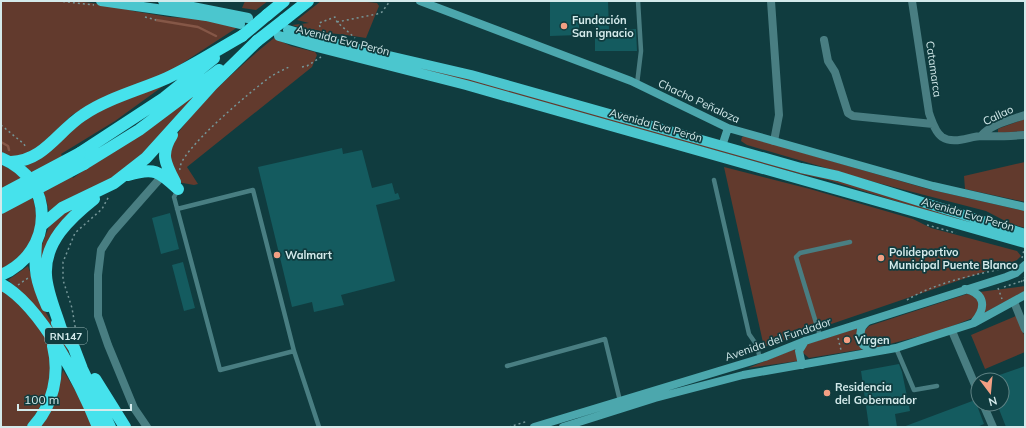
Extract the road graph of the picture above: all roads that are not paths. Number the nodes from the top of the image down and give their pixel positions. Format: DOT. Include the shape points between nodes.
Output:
graph roads {
  1 [pos="101,1"];
  2 [pos="163,1"];
  3 [pos="284,1"];
  4 [pos="308,1"];
  5 [pos="420,1"];
  6 [pos="638,1"];
  7 [pos="771,1"];
  8 [pos="912,1"];
  9 [pos="243,26"];
  10 [pos="284,28"];
  11 [pos="824,40"];
  12 [pos="257,41"];
  13 [pos="637,84"];
  14 [pos="1025,115"];
  15 [pos="183,119"];
  16 [pos="933,124"];
  17 [pos="728,128"];
  18 [pos="1025,135"];
  19 [pos="941,136"];
  20 [pos="981,136"];
  21 [pos="774,141"];
  22 [pos="722,146"];
  23 [pos="82,159"];
  24 [pos="6,160"];
  25 [pos="163,175"];
  26 [pos="714,180"];
  27 [pos="114,183"];
  28 [pos="178,189"];
  29 [pos="1,195"];
  30 [pos="1025,206"];
  31 [pos="1,208"];
  32 [pos="177,209"];
  33 [pos="42,225"];
  34 [pos="1025,234"];
  35 [pos="850,242"];
  36 [pos="36,243"];
  37 [pos="1025,243"];
  38 [pos="1023,263"];
  39 [pos="1,275"];
  40 [pos="10,286"];
  41 [pos="964,289"];
  42 [pos="1024,296"];
  43 [pos="1014,302"];
  44 [pos="870,320"];
  45 [pos="974,323"];
  46 [pos="61,329"];
  47 [pos="1025,329"];
  48 [pos="952,331"];
  49 [pos="820,336"];
  50 [pos="51,337"];
  51 [pos="805,341"];
  52 [pos="74,348"];
  53 [pos="896,348"];
  54 [pos="294,351"];
  55 [pos="877,351"];
  56 [pos="760,358"];
  57 [pos="802,365"];
  58 [pos="507,366"];
  59 [pos="970,373"];
  60 [pos="937,386"];
  61 [pos="620,401"];
  62 [pos="986,412"];
  63 [pos="532,424"];
  64 [pos="33,427"];
  65 [pos="98,427"];
  66 [pos="110,427"];
  67 [pos="125,427"];
  68 [pos="147,427"];
  69 [pos="319,427"];
  70 [pos="563,427"];
  71 [pos="993,427"];
  1 -- 9 [label="main road" via="206,16"];
  2 -- 9 [label="main road"];
  3 -- 9 [label="highway, bridge" via="267,15"];
  4 -- 10 [label="highway"];
  5 -- 13 [label="main road, Chacho Peñaloza"];
  6 -- 13 [label="lane" via="641,50"];
  7 -- 21 [label="street" via="779,115"];
  8 -- 16 [label="street, Catamarca" via="929,113"];
  9 -- 23 [label="highway" via="164,98"];
  9 -- 24 [label="highway" via="168,77 92,109 72,122 39,153 23,162"];
  10 -- 12 [label="highway, bridge"];
  10 -- 22 [label="main road, Avenida Eva Perón" via="320,40 470,75"];
  10 -- 37 [label="main road, Avenida Eva Perón" via="317,47 466,84"];
  11 -- 16 [label="street" via="828,61 836,72 848,113 853,116"];
  12 -- 15 [label="highway" via="212,85"];
  12 -- 23 [label="highway" via="145,126"];
  13 -- 17 [label="main road, Chacho Peñaloza"];
  14 -- 20 [label="street, Callao" via="997,126"];
  15 -- 27 [label="highway" via="146,158"];
  15 -- 28 [label="highway" via="165,150 166,165"];
  16 -- 19 [label="street, Catamarca"];
  17 -- 21 [label="main road, Chacho Peñaloza"];
  17 -- 22 [label="main road"];
  18 -- 20 [label="street, Callao" via="990,138"];
  19 -- 20 [label="street, Callao" via="957,140"];
  21 -- 30 [label="main road, Chacho Peñaloza" via="933,186"];
  22 -- 34 [label="main road, Avenida Eva Perón" via="838,176"];
  23 -- 29 [label="highway, bridge"];
  23 -- 31 [label="highway, bridge"];
  24 -- 33 [label="highway, RN147" via="26,174 36,189 42,207"];
  25 -- 27 [label="highway" via="154,170 147,170 128,175"];
  25 -- 28 [label="highway"];
  25 -- 68 [label="street" via="112,233 101,250 98,275 98,316 134,408"];
  26 -- 56 [label="lane" via="749,334 756,344"];
  27 -- 33 [label="highway" via="62,208"];
  27 -- 46 [label="highway" via="67,222 52,246 46,275"];
  28 -- 32 [label="lane" via="174,197"];
  32 -- 54 [label="lane" via="220,370"];
  32 -- 54 [label="lane" via="253,190"];
  33 -- 36 [label="highway, RN147"];
  35 -- 49 [label="lane" via="800,253 796,257"];
  36 -- 39 [label="highway, RN147" via="26,258 12,270"];
  36 -- 46 [label="highway, RN147" via="35,274 45,302"];
  38 -- 41 [label="main road, Avenida del Fundador" via="1016,273"];
  40 -- 50 [label="highway, RN147"];
  41 -- 44 [label="main road, Avenida del Fundador"];
  41 -- 45 [label="main road" via="977,293 981,298 982,310"];
  42 -- 43 [label="main road, Avenida del Fundador"];
  43 -- 45 [label="main road, Avenida del Fundador"];
  43 -- 47 [label="street"];
  44 -- 49 [label="main road, Avenida del Fundador"];
  44 -- 55 [label="main road" via="864,324 860,335 863,345"];
  45 -- 48 [label="main road, Avenida del Fundador"];
  46 -- 52 [label="highway, RN147"];
  48 -- 53 [label="main road, Avenida del Fundador"];
  48 -- 59 [label="street"];
  49 -- 51 [label="main road, Avenida del Fundador"];
  50 -- 64 [label="highway" via="56,357 55,384 46,409"];
  50 -- 65 [label="highway, RN147" via="79,386"];
  51 -- 56 [label="main road, Avenida del Fundador"];
  51 -- 57 [label="main road" via="799,351"];
  52 -- 66 [label="highway, RN147"];
  52 -- 67 [label="highway"];
  53 -- 55 [label="main road, Avenida del Fundador"];
  53 -- 60 [label="lane" via="914,390"];
  54 -- 69 [label="lane"];
  55 -- 57 [label="main road, Avenida del Fundador"];
  56 -- 61 [label="main road, Avenida del Fundador"];
  57 -- 70 [label="main road, Avenida del Fundador" via="736,377 655,398"];
  58 -- 61 [label="lane" via="605,339"];
  61 -- 63 [label="main road, Avenida del Fundador"];
  62 -- 71 [label="street"];
}
